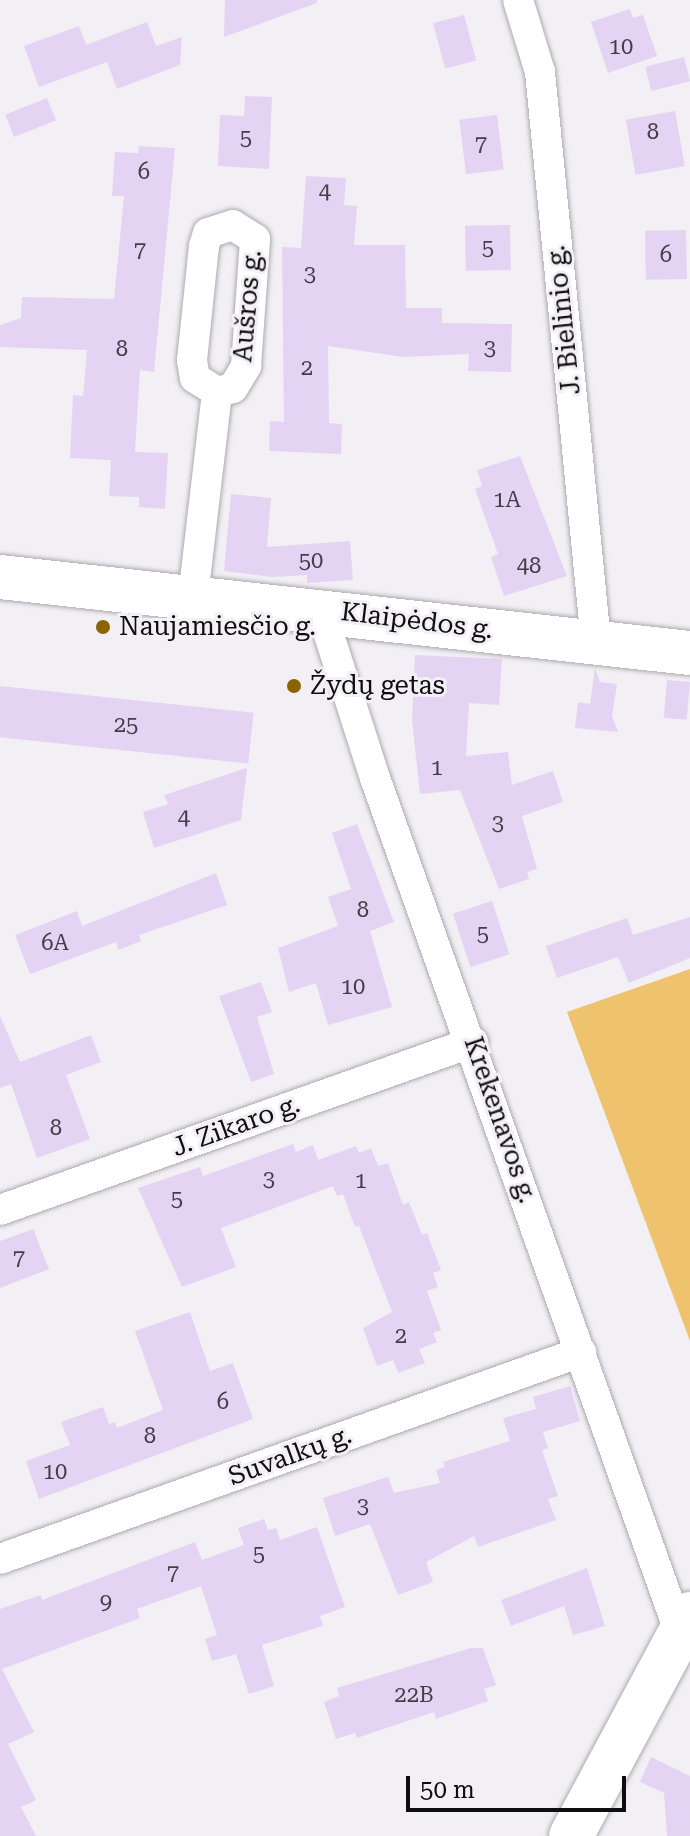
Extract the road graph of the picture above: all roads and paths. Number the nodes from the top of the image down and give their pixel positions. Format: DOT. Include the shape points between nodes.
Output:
graph roads {
  1 [pos="518,0"];
  2 [pos="217,392"];
  3 [pos="0,577"];
  4 [pos="193,597"];
  5 [pos="321,610"];
  6 [pos="596,642"];
  7 [pos="690,653"];
  8 [pos="473,1042"];
  9 [pos="0,1210"];
  10 [pos="581,1352"];
  11 [pos="0,1559"];
  12 [pos="684,1622"];
  13 [pos="571,1836"];
  1 -- 6 [label="street, J. Bielinio g." via="540,72"];
  2 -- 2 [label="street, Aušros g." via="195,378 192,360 204,246 208,233 233,225 255,239 246,366 233,388"];
  2 -- 4 [label="street, Aušros g."];
  3 -- 4 [label="main road, Klaipėdos g."];
  4 -- 5 [label="main road, Klaipėdos g."];
  5 -- 6 [label="main road, Klaipėdos g."];
  5 -- 8 [label="street, Krekenavos g." via="375,778"];
  6 -- 7 [label="main road, Klaipėdos g."];
  8 -- 9 [label="street, J. Zikaro g."];
  8 -- 10 [label="street, Krekenavos g."];
  10 -- 11 [label="street, Suvalkų g."];
  10 -- 12 [label="street, Krekenavos g."];
  12 -- 13 [label="main road"];
}
